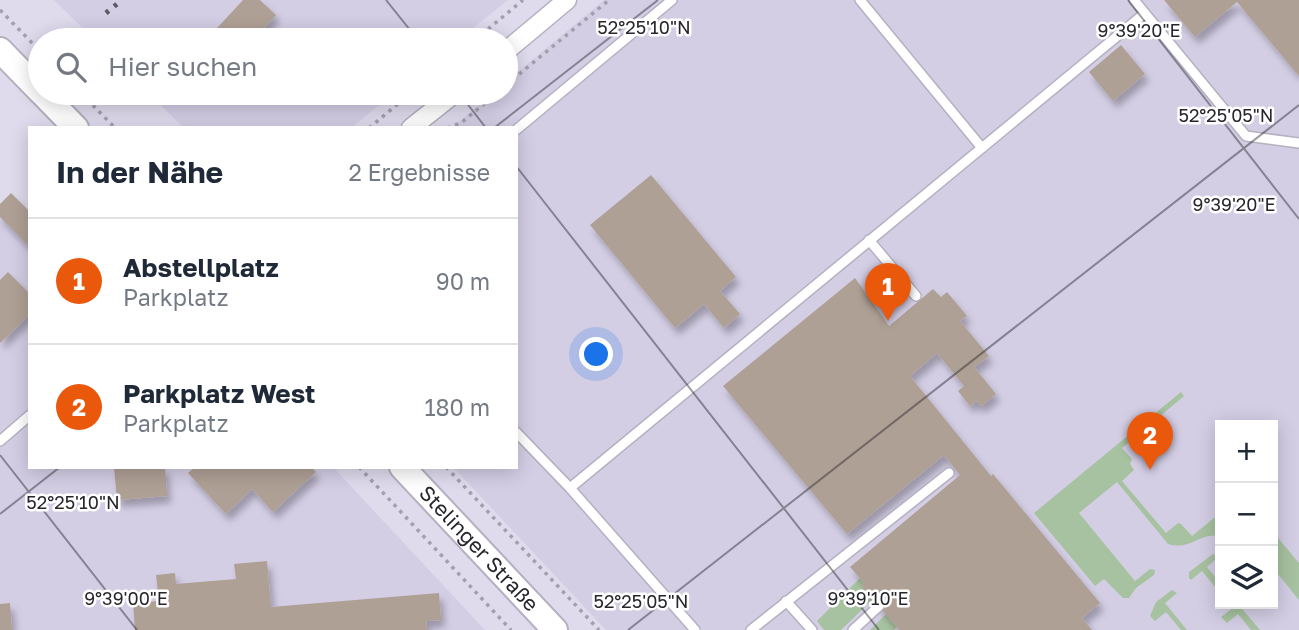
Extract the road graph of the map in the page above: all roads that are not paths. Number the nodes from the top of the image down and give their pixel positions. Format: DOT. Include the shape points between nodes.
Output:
graph roads {
  1 [pos="567,0"];
  2 [pos="672,0"];
  3 [pos="859,0"];
  4 [pos="1134,0"];
  5 [pos="1144,15"];
  6 [pos="518,41"];
  7 [pos="0,50"];
  8 [pos="28,79"];
  9 [pos="54,105"];
  10 [pos="440,105"];
  11 [pos="74,126"];
  12 [pos="414,126"];
  13 [pos="518,128"];
  14 [pos="1299,144"];
  15 [pos="982,148"];
  16 [pos="869,240"];
  17 [pos="916,296"];
  18 [pos="28,417"];
  19 [pos="518,434"];
  20 [pos="0,441"];
  21 [pos="404,469"];
  22 [pos="949,473"];
  23 [pos="570,488"];
  24 [pos="786,601"];
  25 [pos="879,606"];
  26 [pos="555,630"];
  27 [pos="695,630"];
  28 [pos="751,630"];
  29 [pos="812,630"];
  30 [pos="853,630"];
  1 -- 6 [label="street"];
  2 -- 13 [label="lane"];
  3 -- 15 [label="lane"];
  4 -- 5 [label="lane"];
  5 -- 14 [label="lane" via="1246,136"];
  5 -- 15 [label="lane"];
  7 -- 8 [label="main road"];
  9 -- 11 [label="main road"];
  10 -- 12 [label="street"];
  15 -- 16 [label="lane"];
  16 -- 17 [label="lane"];
  16 -- 23 [label="lane"];
  18 -- 20 [label="lane"];
  19 -- 23 [label="lane"];
  21 -- 26 [label="main road, Stelinger Straße"];
  22 -- 24 [label="lane"];
  23 -- 27 [label="lane"];
  24 -- 28 [label="lane"];
  24 -- 29 [label="lane"];
  25 -- 30 [label="lane"];
}
